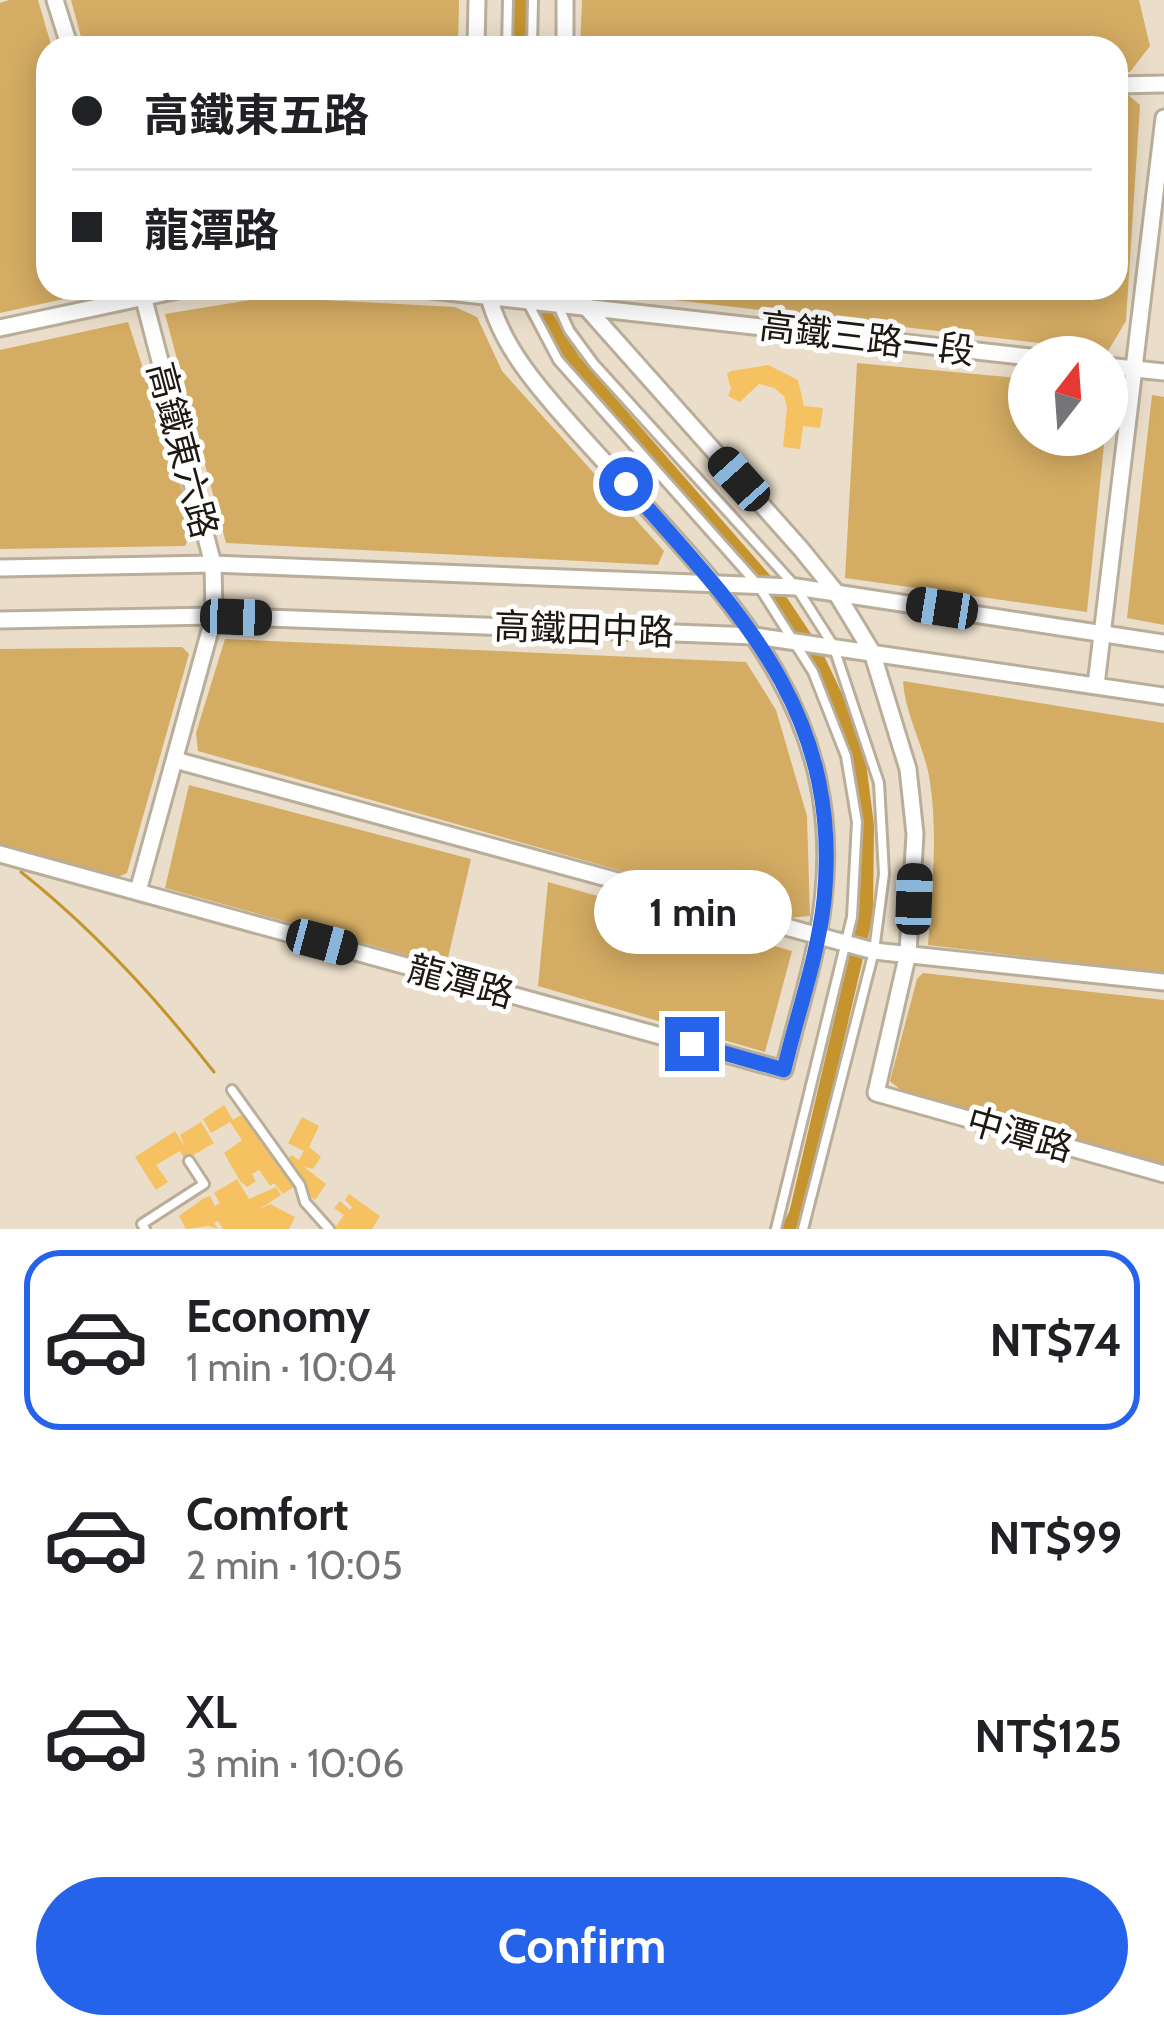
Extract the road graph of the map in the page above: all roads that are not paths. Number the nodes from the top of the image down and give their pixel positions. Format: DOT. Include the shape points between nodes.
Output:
graph roads {
  1 [pos="55,0"];
  2 [pos="477,0"];
  3 [pos="508,0"];
  4 [pos="532,0"];
  5 [pos="565,0"];
  6 [pos="66,36"];
  7 [pos="476,36"];
  8 [pos="507,36"];
  9 [pos="532,36"];
  10 [pos="565,36"];
  11 [pos="1164,84"];
  12 [pos="1128,85"];
  13 [pos="1164,118"];
  14 [pos="110,300"];
  15 [pos="144,300"];
  16 [pos="492,300"];
  17 [pos="526,300"];
  18 [pos="556,300"];
  19 [pos="568,300"];
  20 [pos="583,300"];
  21 [pos="585,306"];
  22 [pos="0,328"];
  23 [pos="1008,354"];
  24 [pos="1128,368"];
  25 [pos="1134,369"];
  26 [pos="1164,372"];
  27 [pos="213,564"];
  28 [pos="0,568"];
  29 [pos="714,583"];
  30 [pos="758,585"];
  31 [pos="796,587"];
  32 [pos="835,590"];
  33 [pos="214,616"];
  34 [pos="0,620"];
  35 [pos="1102,633"];
  36 [pos="755,636"];
  37 [pos="796,640"];
  38 [pos="1164,643"];
  39 [pos="833,645"];
  40 [pos="872,652"];
  41 [pos="1096,686"];
  42 [pos="1164,696"];
  43 [pos="175,760"];
  44 [pos="0,854"];
  45 [pos="138,891"];
  46 [pos="817,935"];
  47 [pos="847,944"];
  48 [pos="874,951"];
  49 [pos="908,953"];
  50 [pos="1164,982"];
  51 [pos="232,1090"];
  52 [pos="189,1161"];
  53 [pos="1164,1174"];
  54 [pos="145,1229"];
  55 [pos="329,1229"];
  56 [pos="776,1229"];
  57 [pos="802,1229"];
  1 -- 6 [label="street"];
  2 -- 7 [label="street"];
  3 -- 8 [label="lane"];
  4 -- 9 [label="lane"];
  5 -- 10 [label="street"];
  11 -- 12 [label="street"];
  13 -- 25 [label="street"];
  14 -- 22 [label="street"];
  15 -- 27 [label="street, 高鐵東六路"];
  16 -- 29 [label="street" via="537,386"];
  17 -- 30 [label="lane" via="572,378"];
  18 -- 31 [label="lane" via="593,364"];
  19 -- 21 [label="street, 高鐵三路一段"];
  20 -- 21 [label="street"];
  21 -- 23 [label="street, 高鐵三路一段"];
  21 -- 32 [label="street"];
  24 -- 25 [label="street"];
  25 -- 26 [label="street"];
  25 -- 35 [label="street"];
  27 -- 28 [label="street, 高鐵田中路"];
  27 -- 29 [label="street, 高鐵田中路"];
  27 -- 33 [label="street, 高鐵東六路"];
  29 -- 30 [label="street, 高鐵田中路"];
  29 -- 36 [label="street"];
  30 -- 31 [label="street, 高鐵田中路"];
  30 -- 37 [label="lane"];
  31 -- 32 [label="street, 高鐵田中路"];
  31 -- 39 [label="lane"];
  32 -- 35 [label="street, 高鐵田中路"];
  32 -- 40 [label="street"];
  33 -- 34 [label="street, 高鐵田中路"];
  33 -- 36 [label="street, 高鐵田中路"];
  33 -- 43 [label="street, 高鐵東六路"];
  35 -- 38 [label="street, 高鐵田中路"];
  35 -- 41 [label="street"];
  36 -- 37 [label="street, 高鐵田中路"];
  36 -- 46 [label="street" via="794,699 821,790 825,866"];
  37 -- 39 [label="street, 高鐵田中路"];
  37 -- 47 [label="lane" via="830,710 852,789 855,888"];
  39 -- 40 [label="street, 高鐵田中路"];
  39 -- 48 [label="lane" via="879,783 884,874"];
  40 -- 41 [label="street, 高鐵田中路"];
  40 -- 49 [label="street" via="908,769 915,834"];
  41 -- 42 [label="street, 高鐵田中路"];
  43 -- 45 [label="street, 高鐵東六路"];
  43 -- 46 [label="street"];
  44 -- 45 [label="street, 龍潭路"];
  45 -- 46 [label="street, 龍潭路" via="784,1070"];
  46 -- 47 [label="street"];
  47 -- 48 [label="street"];
  47 -- 56 [label="lane"];
  48 -- 49 [label="street"];
  48 -- 57 [label="lane"];
  49 -- 50 [label="street"];
  49 -- 53 [label="street, 中潭路" via="876,1094"];
  51 -- 55 [label="lane"];
  52 -- 54 [label="lane" via="204,1184"];
}
